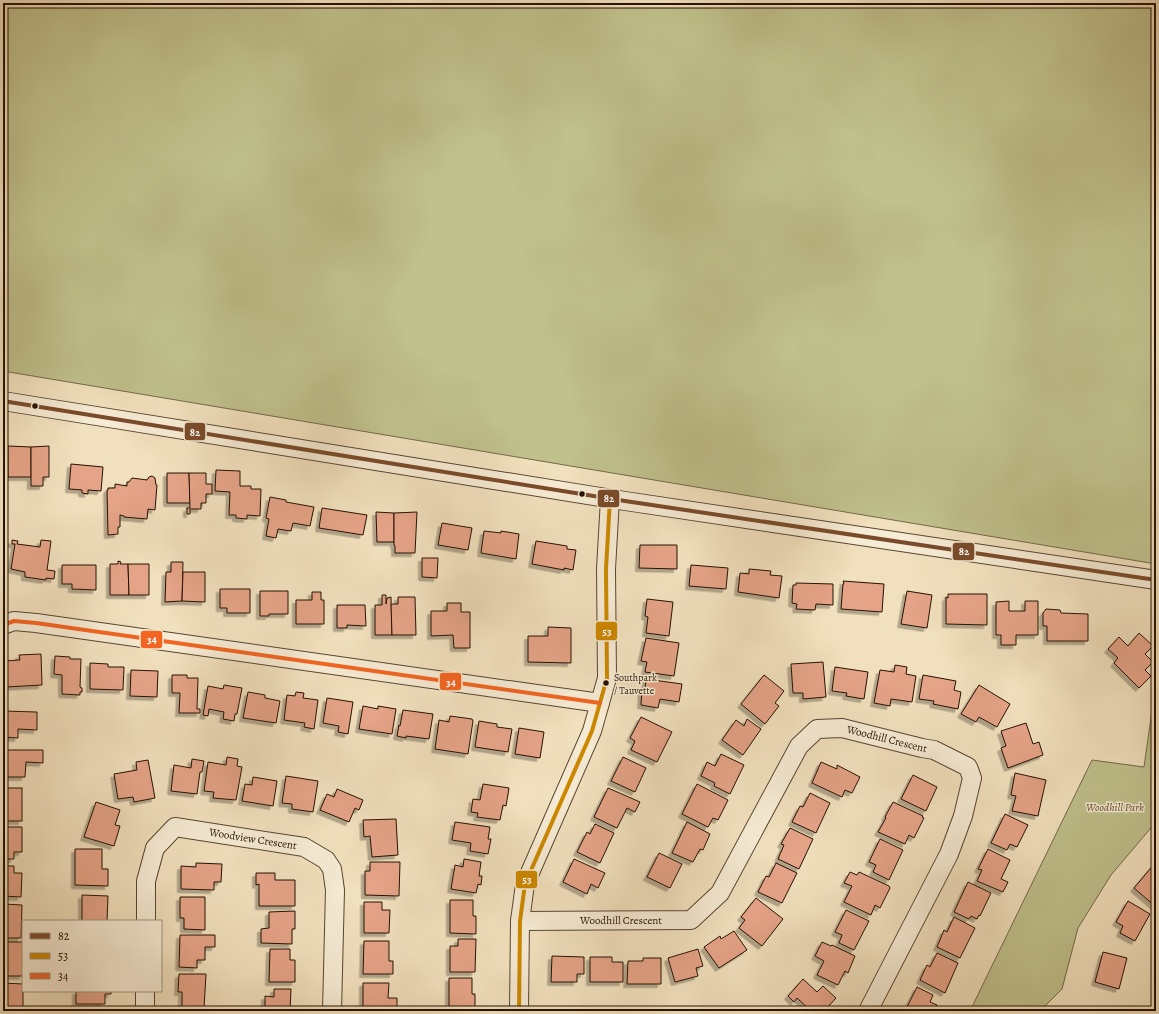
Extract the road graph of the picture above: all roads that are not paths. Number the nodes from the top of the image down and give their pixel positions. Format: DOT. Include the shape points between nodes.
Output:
graph roads {
  1 [pos="3,401"];
  2 [pos="610,499"];
  3 [pos="1156,580"];
  4 [pos="3,626"];
  5 [pos="600,703"];
  6 [pos="146,920"];
  7 [pos="520,921"];
  8 [pos="145,992"];
  9 [pos="145,1011"];
  10 [pos="332,1011"];
  11 [pos="519,1011"];
  12 [pos="868,1011"];
  1 -- 2 [label="street"];
  2 -- 3 [label="street"];
  2 -- 5 [label="street" via="606,569 607,678"];
  4 -- 5 [label="street" via="14,621 36,623"];
  5 -- 7 [label="street" via="592,731 526,884"];
  6 -- 10 [label="street, Woodview Crescent" via="146,881 155,848 175,827 304,847 326,860 332,869 335,890"];
  7 -- 11 [label="street"];
  7 -- 12 [label="street, Woodhill Crescent" via="691,920 720,893 799,746 817,729 842,728 934,750 968,767 972,778 963,816 949,854"];
  8 -- 9 [label="street"];
}
